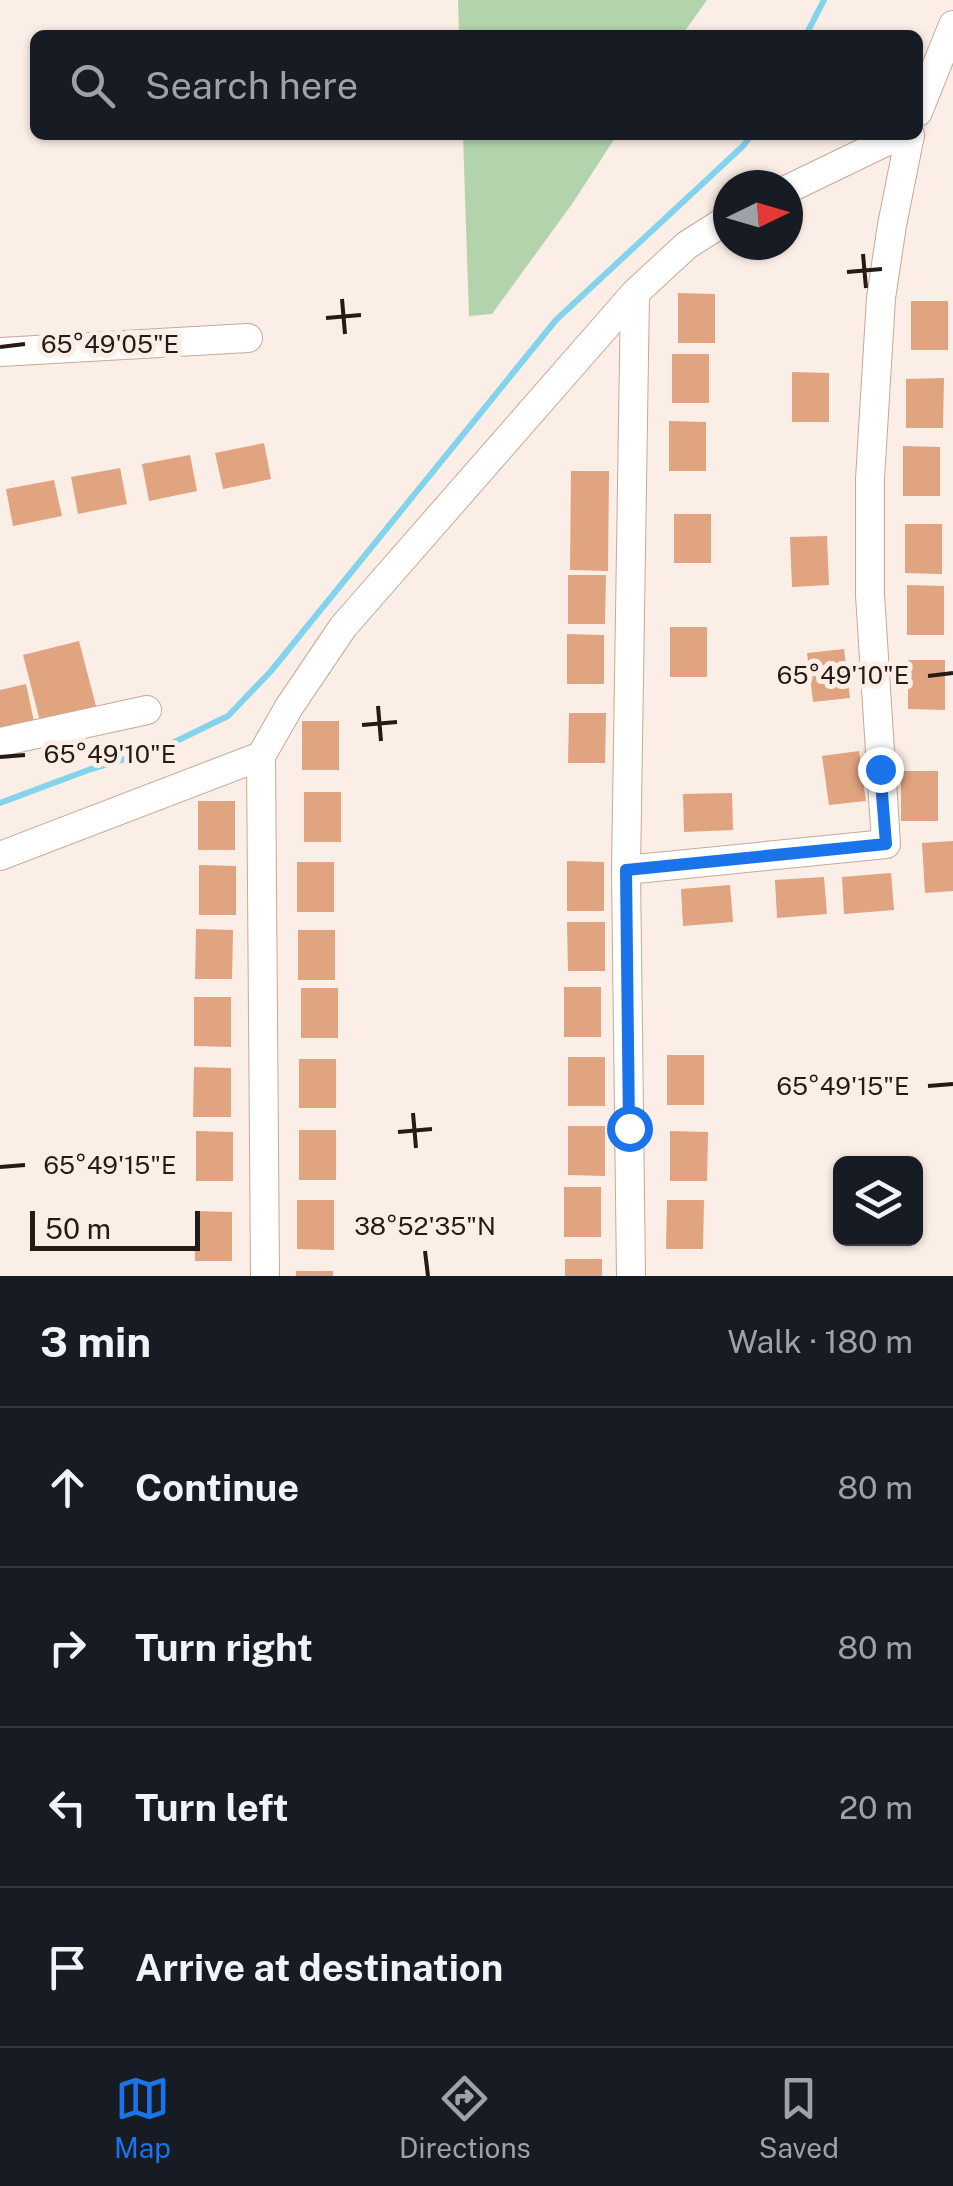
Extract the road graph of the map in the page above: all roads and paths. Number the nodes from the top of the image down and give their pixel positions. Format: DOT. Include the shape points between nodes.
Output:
graph roads {
  1 [pos="953,26"];
  2 [pos="923,100"];
  3 [pos="890,140"];
  4 [pos="909,140"];
  5 [pos="803,183"];
  6 [pos="713,228"];
  7 [pos="634,293"];
  8 [pos="248,338"];
  9 [pos="0,352"];
  10 [pos="147,710"];
  11 [pos="0,742"];
  12 [pos="261,756"];
  13 [pos="0,856"];
  14 [pos="626,870"];
  15 [pos="265,1276"];
  16 [pos="631,1276"];
  1 -- 2 [label="street"];
  3 -- 5 [label="street"];
  4 -- 14 [label="street" via="880,298 870,480 870,594 886,844"];
  6 -- 7 [label="street"];
  7 -- 12 [label="street" via="343,627"];
  7 -- 14 [label="street"];
  8 -- 9 [label="street"];
  10 -- 11 [label="street"];
  12 -- 13 [label="street"];
  12 -- 15 [label="street"];
  14 -- 16 [label="street"];
}
